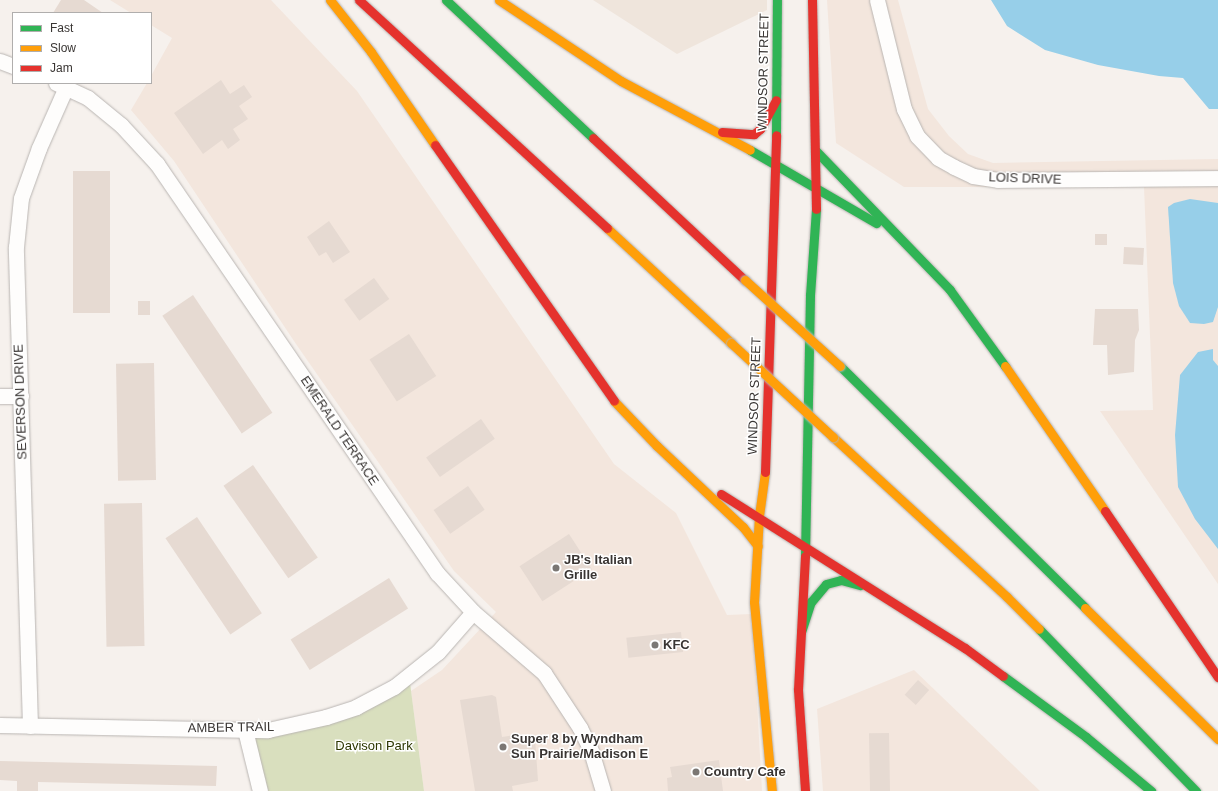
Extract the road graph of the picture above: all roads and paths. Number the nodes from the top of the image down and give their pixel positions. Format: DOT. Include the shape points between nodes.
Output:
graph roads {
  1 [pos="330,0"];
  2 [pos="359,0"];
  3 [pos="446,0"];
  4 [pos="499,0"];
  5 [pos="778,0"];
  6 [pos="812,0"];
  7 [pos="877,0"];
  8 [pos="0,61"];
  9 [pos="12,66"];
  10 [pos="61,85"];
  11 [pos="776,100"];
  12 [pos="717,131"];
  13 [pos="816,151"];
  14 [pos="776,165"];
  15 [pos="1218,178"];
  16 [pos="817,191"];
  17 [pos="892,232"];
  18 [pos="0,396"];
  19 [pos="21,396"];
  20 [pos="684,472"];
  21 [pos="760,516"];
  22 [pos="758,546"];
  23 [pos="805,548"];
  24 [pos="872,588"];
  25 [pos="473,612"];
  26 [pos="801,632"];
  27 [pos="1218,677"];
  28 [pos="0,725"];
  29 [pos="30,726"];
  30 [pos="244,730"];
  31 [pos="1218,740"];
  32 [pos="260,791"];
  33 [pos="604,791"];
  34 [pos="772,791"];
  35 [pos="805,791"];
  36 [pos="1151,791"];
  37 [pos="1196,791"];
  1 -- 20 [label="main road" via="371,52 609,396"];
  2 -- 37 [label="main road, bridge" via="1002,592"];
  3 -- 31 [label="main road, bridge" via="840,366"];
  4 -- 12 [label="main road" via="621,81"];
  5 -- 11 [label="main road, WINDSOR STREET"];
  6 -- 13 [label="main road"];
  7 -- 15 [label="street, LOIS DRIVE" via="904,109 917,136 938,158 954,167 973,176 998,180"];
  8 -- 9 [label="street"];
  10 -- 19 [label="street, SEVERSON DRIVE" via="21,198 18,217 16,247"];
  10 -- 25 [label="street, EMERALD TERRACE" via="88,98 121,125 157,164 437,573"];
  11 -- 12 [label="main road" via="760,129 754,134"];
  11 -- 14 [label="main road, WINDSOR STREET"];
  12 -- 14 [label="main road"];
  13 -- 16 [label="main road"];
  13 -- 17 [label="main road"];
  14 -- 16 [label="main road"];
  14 -- 21 [label="main road, WINDSOR STREET" via="765,475"];
  16 -- 17 [label="main road"];
  16 -- 23 [label="main road" via="810,295"];
  17 -- 27 [label="main road" via="950,290 976,323"];
  18 -- 19 [label="street"];
  19 -- 29 [label="street, SEVERSON DRIVE"];
  20 -- 21 [label="main road"];
  20 -- 22 [label="main road" via="742,527"];
  21 -- 22 [label="main road, WINDSOR STREET"];
  21 -- 23 [label="main road"];
  22 -- 34 [label="main road, WINDSOR STREET" via="754,602"];
  23 -- 24 [label="main road"];
  23 -- 26 [label="main road"];
  24 -- 26 [label="main road" via="842,580 826,584 811,602"];
  24 -- 36 [label="main road" via="965,648 1032,696"];
  25 -- 30 [label="street, AMBER TRAIL" via="433,656 394,687 356,707 326,717 268,730"];
  25 -- 33 [label="street, EMERALD TERRACE" via="544,673 592,750"];
  26 -- 35 [label="main road" via="798,690"];
  28 -- 29 [label="street, AMBER TRAIL"];
  29 -- 30 [label="street, AMBER TRAIL"];
  30 -- 32 [label="street"];
}
